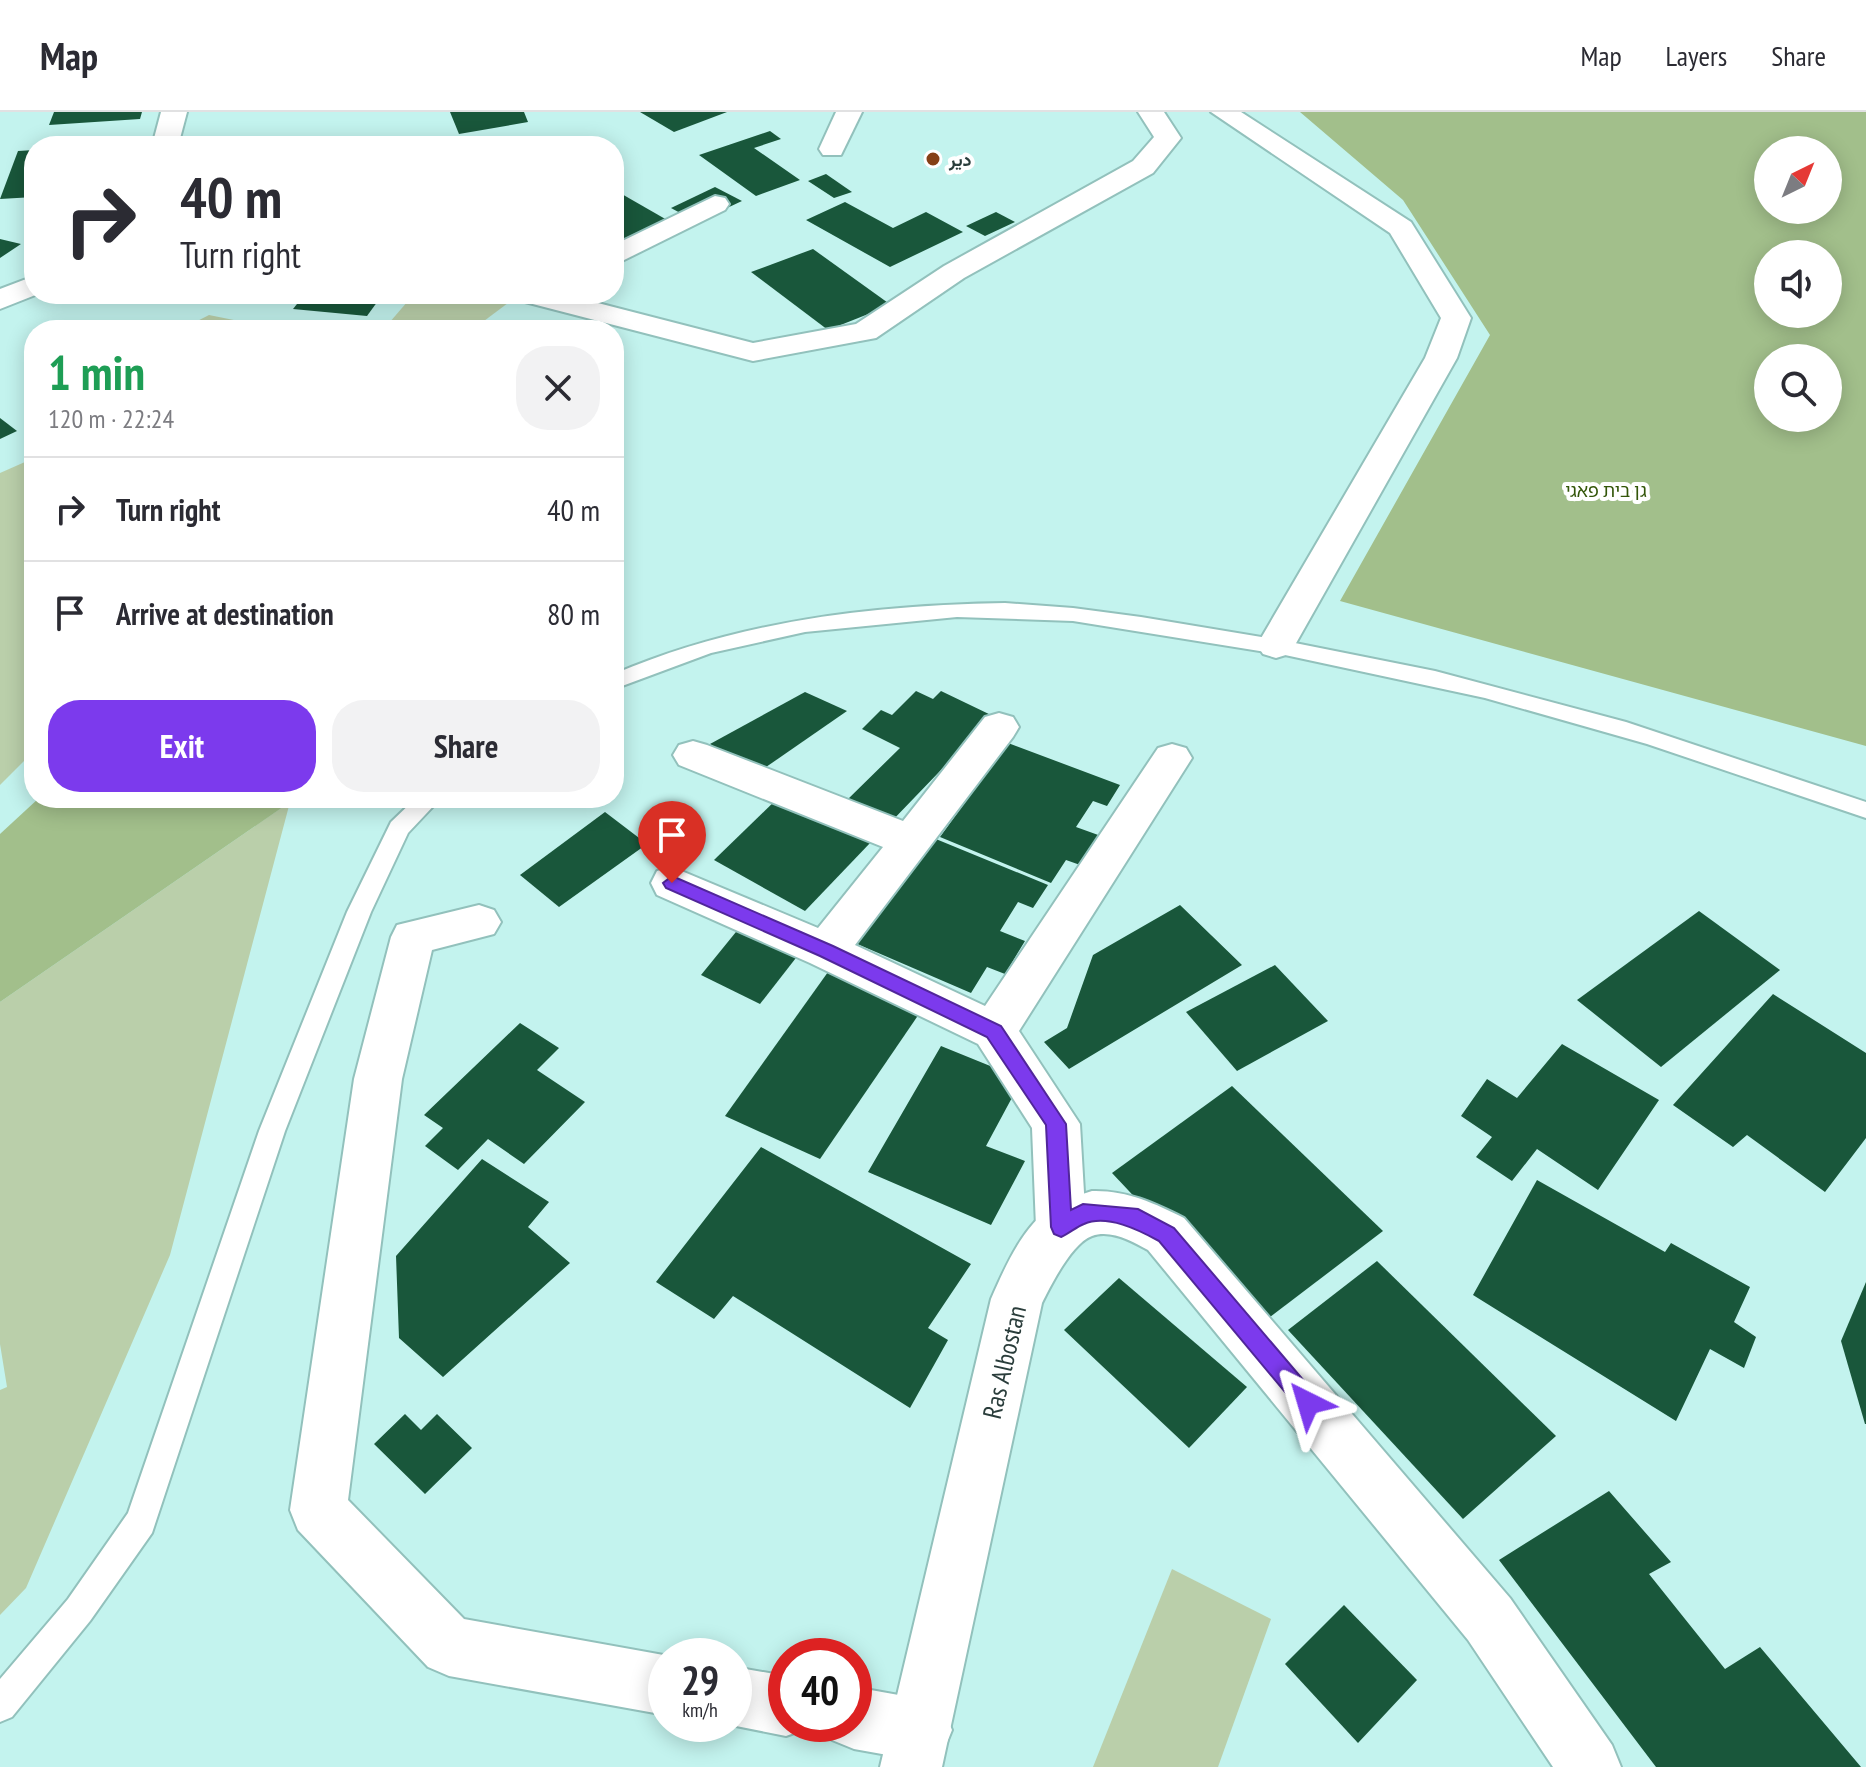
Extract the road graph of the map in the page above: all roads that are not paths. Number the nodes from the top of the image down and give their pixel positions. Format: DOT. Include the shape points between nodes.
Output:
graph roads {
  1 [pos="174,112"];
  2 [pos="849,112"];
  3 [pos="1151,112"];
  4 [pos="1224,112"];
  5 [pos="168,136"];
  6 [pos="832,149"];
  7 [pos="715,204"];
  8 [pos="624,251"];
  9 [pos="24,289"];
  10 [pos="0,300"];
  11 [pos="567,304"];
  12 [pos="1276,645"];
  13 [pos="624,677"];
  14 [pos="999,727"];
  15 [pos="693,755"];
  16 [pos="1172,758"];
  17 [pos="420,808"];
  18 [pos="1866,810"];
  19 [pos="911,841"];
  20 [pos="672,883"];
  21 [pos="479,922"];
  22 [pos="826,951"];
  23 [pos="994,1031"];
  24 [pos="1061,1227"];
  25 [pos="648,1682"];
  26 [pos="0,1705"];
  27 [pos="872,1727"];
  28 [pos="916,1749"];
  29 [pos="1590,1767"];
  1 -- 5 [label="street"];
  2 -- 6 [label="street"];
  3 -- 11 [label="street" via="1168,138 1143,167 954,272 865,332 753,352"];
  4 -- 12 [label="street" via="1401,228 1456,318 1441,358"];
  7 -- 8 [label="street"];
  9 -- 10 [label="street"];
  12 -- 13 [label="lane" via="1007,610 861,617 751,635"];
  12 -- 18 [label="lane" via="1585,717"];
  14 -- 19 [label="street"];
  15 -- 19 [label="street"];
  16 -- 23 [label="street"];
  17 -- 26 [label="lane" via="399,828 359,912 289,1087 141,1522 79,1610"];
  19 -- 22 [label="street"];
  20 -- 22 [label="street"];
  21 -- 25 [label="street" via="413,937 378,1079 318,1510 449,1646"];
  22 -- 23 [label="street"];
  23 -- 24 [label="street" via="1056,1124"];
  24 -- 28 [label="street, Ras Albostan" via="1040,1252 1017,1299"];
  24 -- 29 [label="street" via="1083,1213 1109,1214 1138,1218 1166,1234 1489,1619"];
  27 -- 28 [label="street"];
}
